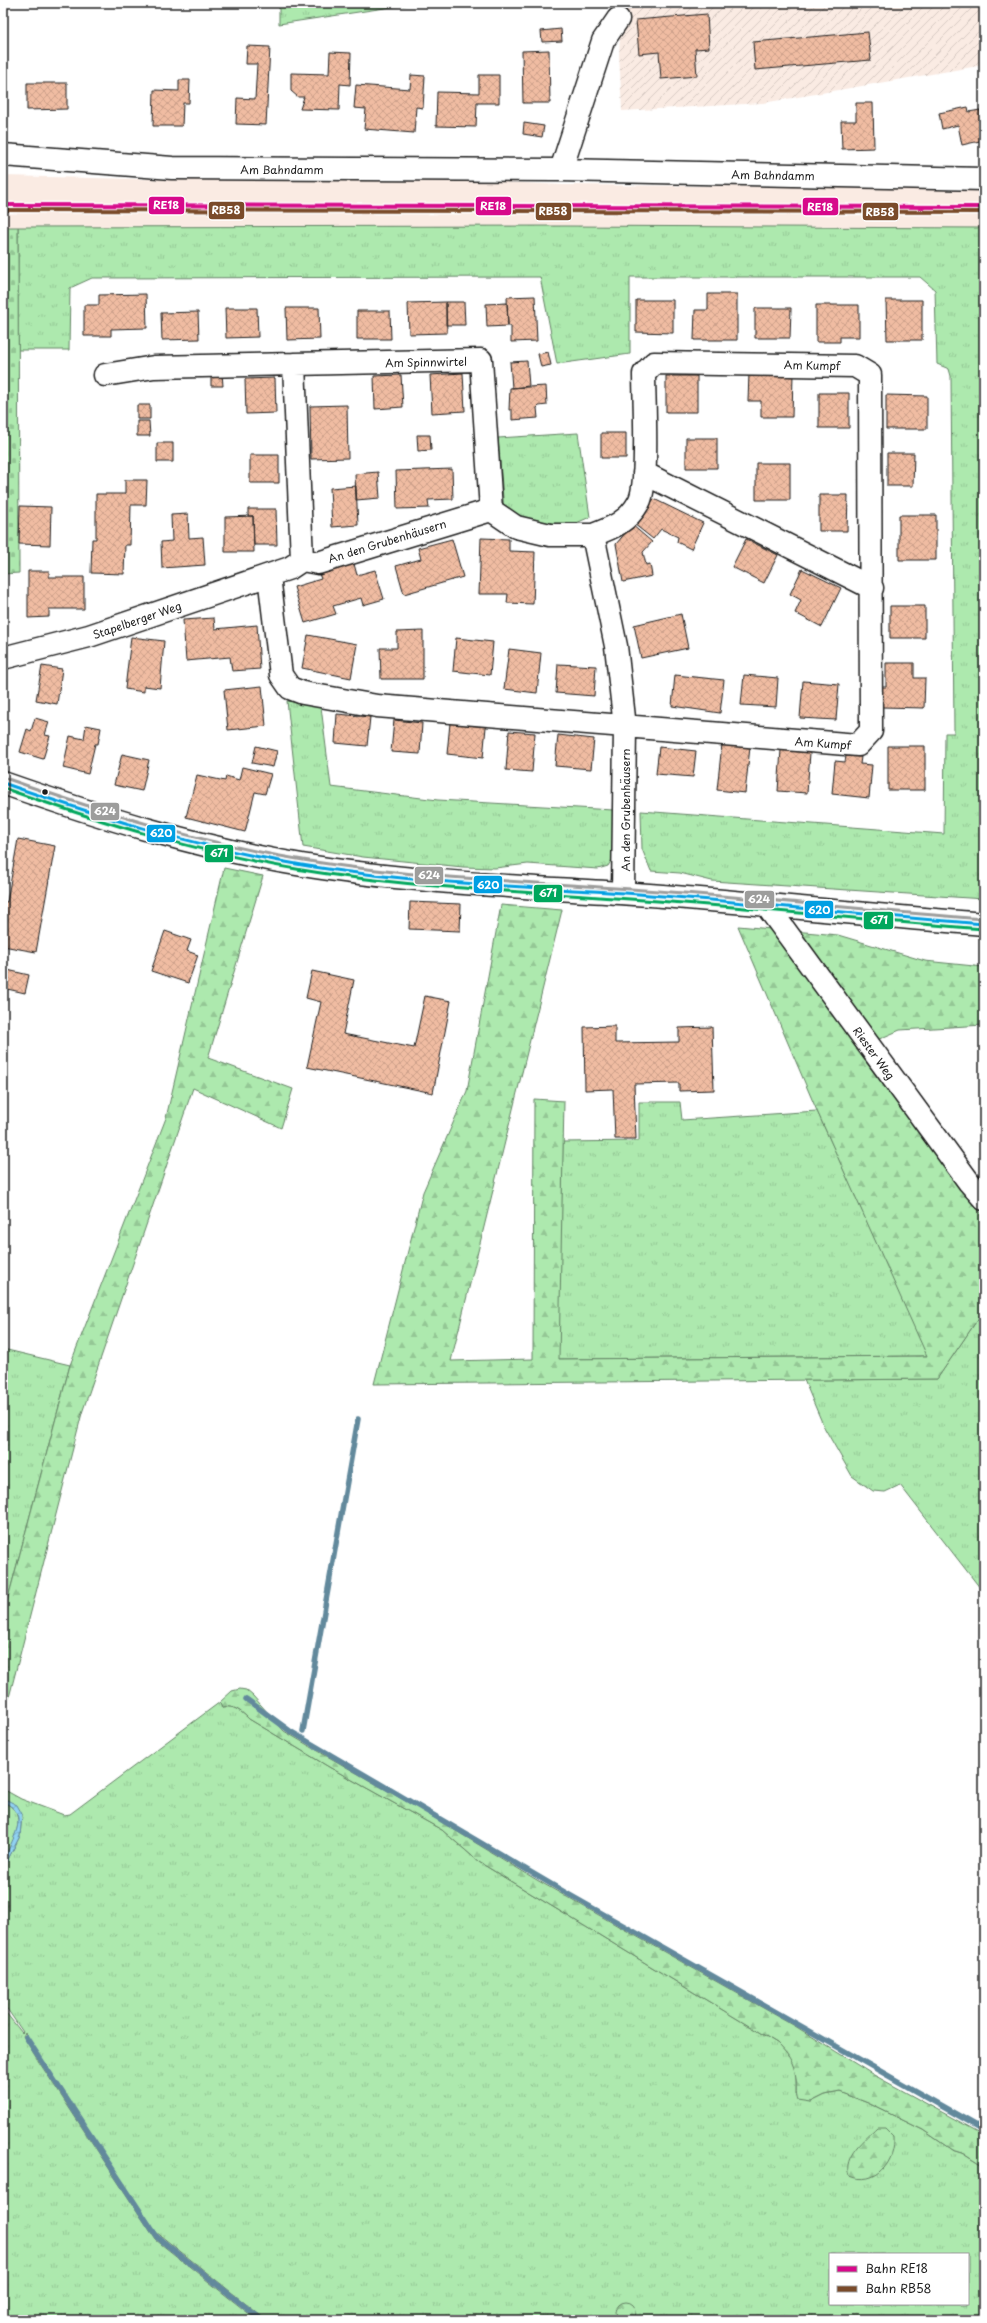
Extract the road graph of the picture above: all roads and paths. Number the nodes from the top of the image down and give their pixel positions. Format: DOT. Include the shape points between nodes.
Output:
graph roads {
  1 [pos="618,19"];
  2 [pos="3,155"];
  3 [pos="561,170"];
  4 [pos="984,179"];
  5 [pos="294,364"];
  6 [pos="105,375"];
  7 [pos="644,473"];
  8 [pos="491,510"];
  9 [pos="592,535"];
  10 [pos="302,560"];
  11 [pos="269,576"];
  12 [pos="872,588"];
  13 [pos="3,658"];
  14 [pos="625,727"];
  15 [pos="3,784"];
  16 [pos="623,893"];
  17 [pos="766,906"];
  18 [pos="984,924"];
  19 [pos="984,1199"];
  1 -- 3 [label="street" via="603,41"];
  2 -- 3 [label="street, Am Bahndamm" via="172,168"];
  3 -- 4 [label="street, Am Bahndamm"];
  5 -- 6 [label="street, Am Spinnwirtel" via="154,366"];
  5 -- 8 [label="street, Am Spinnwirtel" via="481,360"];
  5 -- 10 [label="street"];
  7 -- 9 [label="street, Am Kumpf" via="639,502 619,525"];
  7 -- 12 [label="street"];
  7 -- 12 [label="street, Am Kumpf" via="644,374 654,363 855,366 870,375"];
  8 -- 9 [label="street" via="516,527 550,535"];
  8 -- 10 [label="street, An den Grubenhäusern" via="318,562"];
  9 -- 14 [label="street, An den Grubenhäusern" via="616,646"];
  10 -- 11 [label="street"];
  11 -- 13 [label="street, Stapelberger Weg" via="89,636"];
  11 -- 14 [label="street" via="281,675 290,688 303,693 377,706"];
  12 -- 14 [label="street, Am Kumpf" via="871,731 858,745"];
  14 -- 16 [label="street, An den Grubenhäusern"];
  15 -- 16 [label="street" via="182,839 301,865 435,881"];
  16 -- 17 [label="street"];
  17 -- 18 [label="street"];
  17 -- 19 [label="street, Riester Weg"];
}
